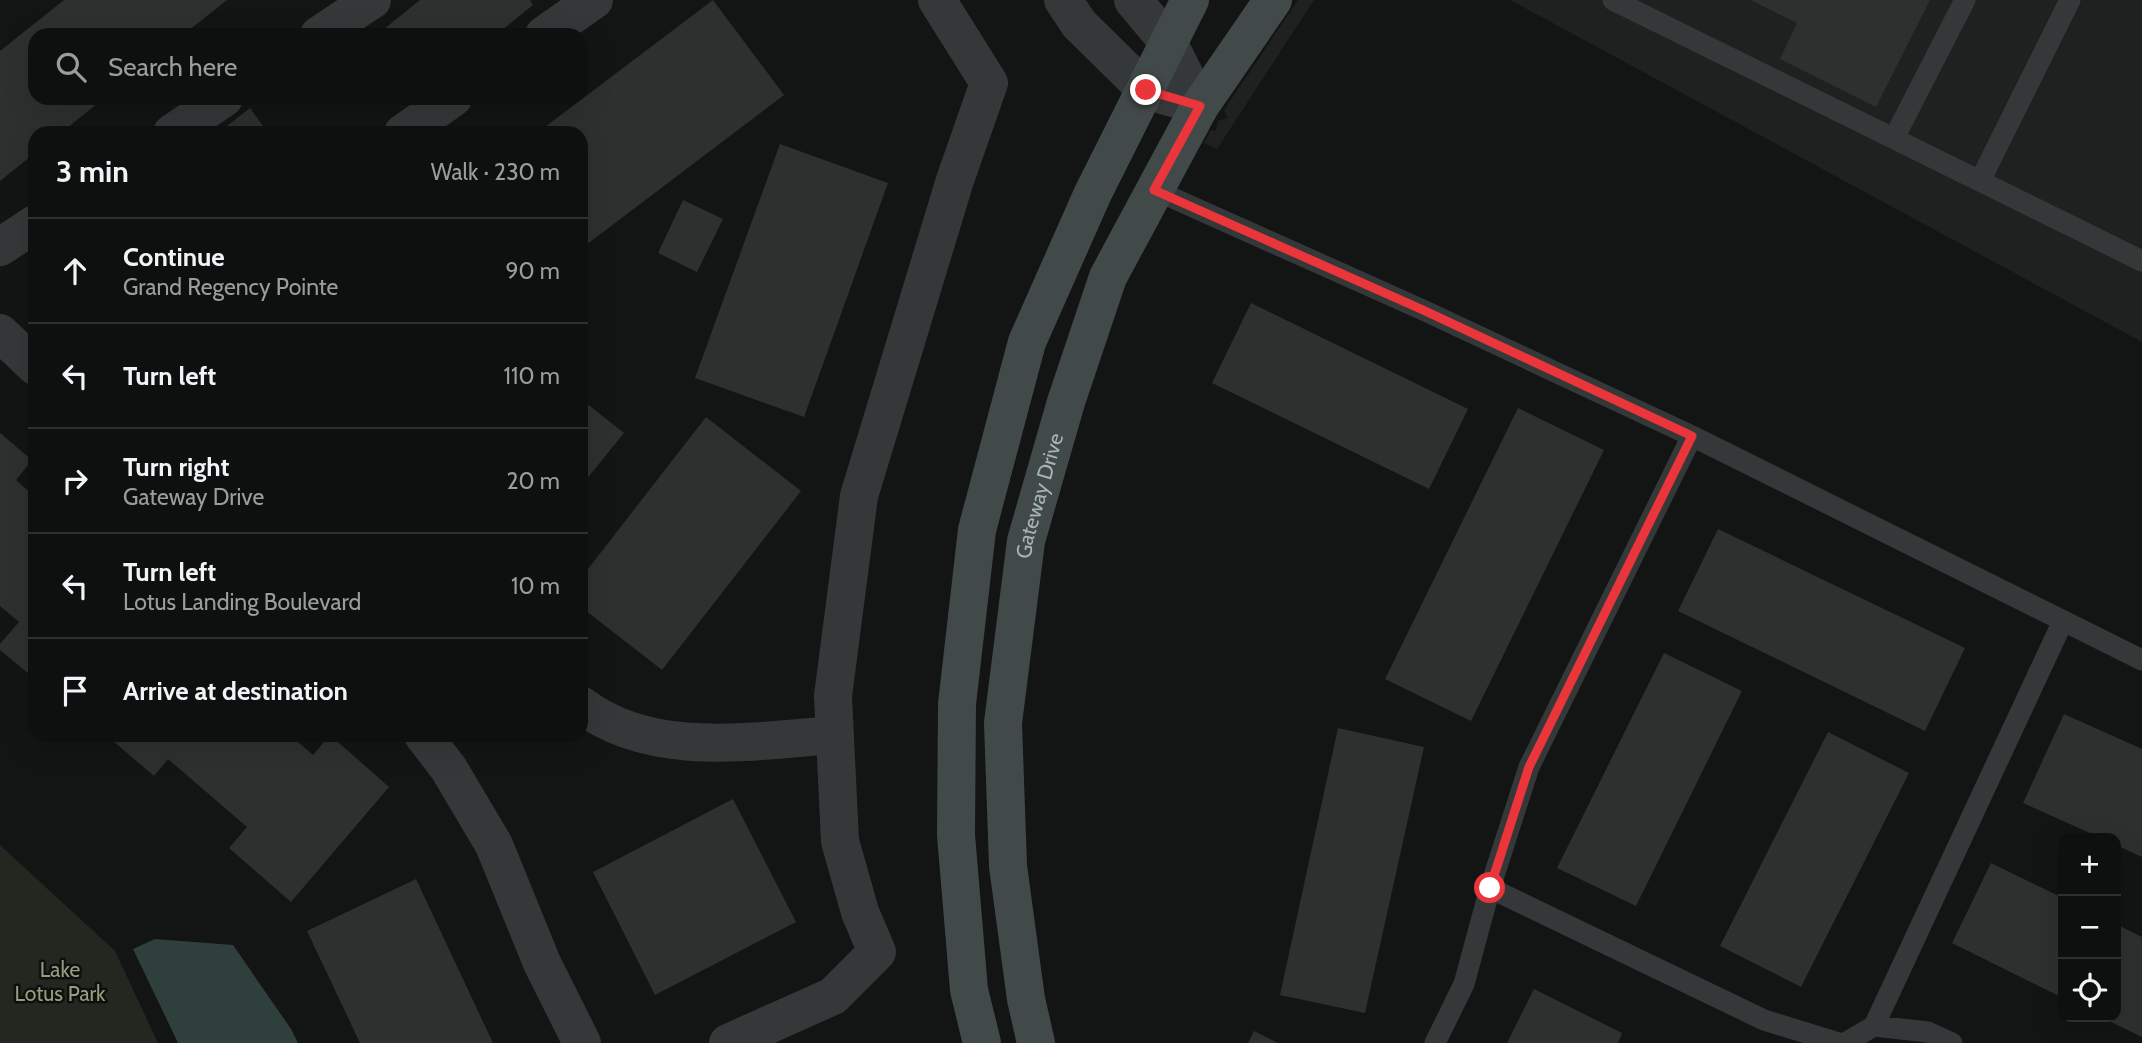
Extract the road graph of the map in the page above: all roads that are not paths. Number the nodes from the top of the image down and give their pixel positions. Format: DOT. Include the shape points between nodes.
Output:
graph roads {
  1 [pos="372,0"];
  2 [pos="594,0"];
  3 [pos="937,0"];
  4 [pos="1063,0"];
  5 [pos="1133,0"];
  6 [pos="1191,0"];
  7 [pos="1273,0"];
  8 [pos="1613,0"];
  9 [pos="1965,0"];
  10 [pos="2070,0"];
  11 [pos="330,28"];
  12 [pos="554,28"];
  13 [pos="1168,42"];
  14 [pos="1146,90"];
  15 [pos="214,105"];
  16 [pos="443,105"];
  17 [pos="1200,106"];
  18 [pos="183,126"];
  19 [pos="412,126"];
  20 [pos="1894,138"];
  21 [pos="1980,181"];
  22 [pos="1154,190"];
  23 [pos="28,229"];
  24 [pos="0,247"];
  25 [pos="2142,261"];
  26 [pos="0,333"];
  27 [pos="28,359"];
  28 [pos="1692,436"];
  29 [pos="2063,621"];
  30 [pos="2142,660"];
  31 [pos="588,710"];
  32 [pos="835,734"];
  33 [pos="428,742"];
  34 [pos="1490,888"];
  35 [pos="1874,1026"];
  36 [pos="582,1043"];
  37 [pos="728,1043"];
  38 [pos="982,1043"];
  39 [pos="1036,1043"];
  40 [pos="1435,1043"];
  41 [pos="1839,1043"];
  42 [pos="1845,1043"];
  43 [pos="1952,1043"];
  1 -- 11 [label="street"];
  2 -- 12 [label="street"];
  3 -- 32 [label="street" via="989,83 859,496 833,696"];
  4 -- 14 [label="street" via="1079,24"];
  5 -- 13 [label="street"];
  6 -- 13 [label="street"];
  7 -- 17 [label="street, Gateway Drive"];
  8 -- 20 [label="lane"];
  9 -- 20 [label="lane"];
  10 -- 21 [label="lane"];
  13 -- 14 [label="street"];
  13 -- 17 [label="street"];
  14 -- 17 [label="street"];
  14 -- 38 [label="street" via="1093,193 1027,342 977,530 957,704 956,835 969,990"];
  15 -- 18 [label="street"];
  16 -- 19 [label="street"];
  17 -- 22 [label="street, Gateway Drive"];
  20 -- 21 [label="lane"];
  21 -- 25 [label="lane"];
  22 -- 28 [label="lane"];
  22 -- 39 [label="street, Gateway Drive" via="1108,277 1026,541 1003,723 1009,866"];
  23 -- 24 [label="street"];
  26 -- 27 [label="street"];
  28 -- 29 [label="lane"];
  28 -- 34 [label="lane" via="1529,767"];
  29 -- 30 [label="lane"];
  29 -- 35 [label="lane"];
  31 -- 32 [label="street" via="660,739 724,743"];
  32 -- 37 [label="street" via="840,841 877,953 833,996"];
  33 -- 36 [label="street" via="494,845 542,962"];
  34 -- 40 [label="lane" via="1464,984"];
  34 -- 41 [label="lane" via="1764,1020"];
  35 -- 42 [label="lane"];
  35 -- 43 [label="lane" via="1928,1032"];
}
